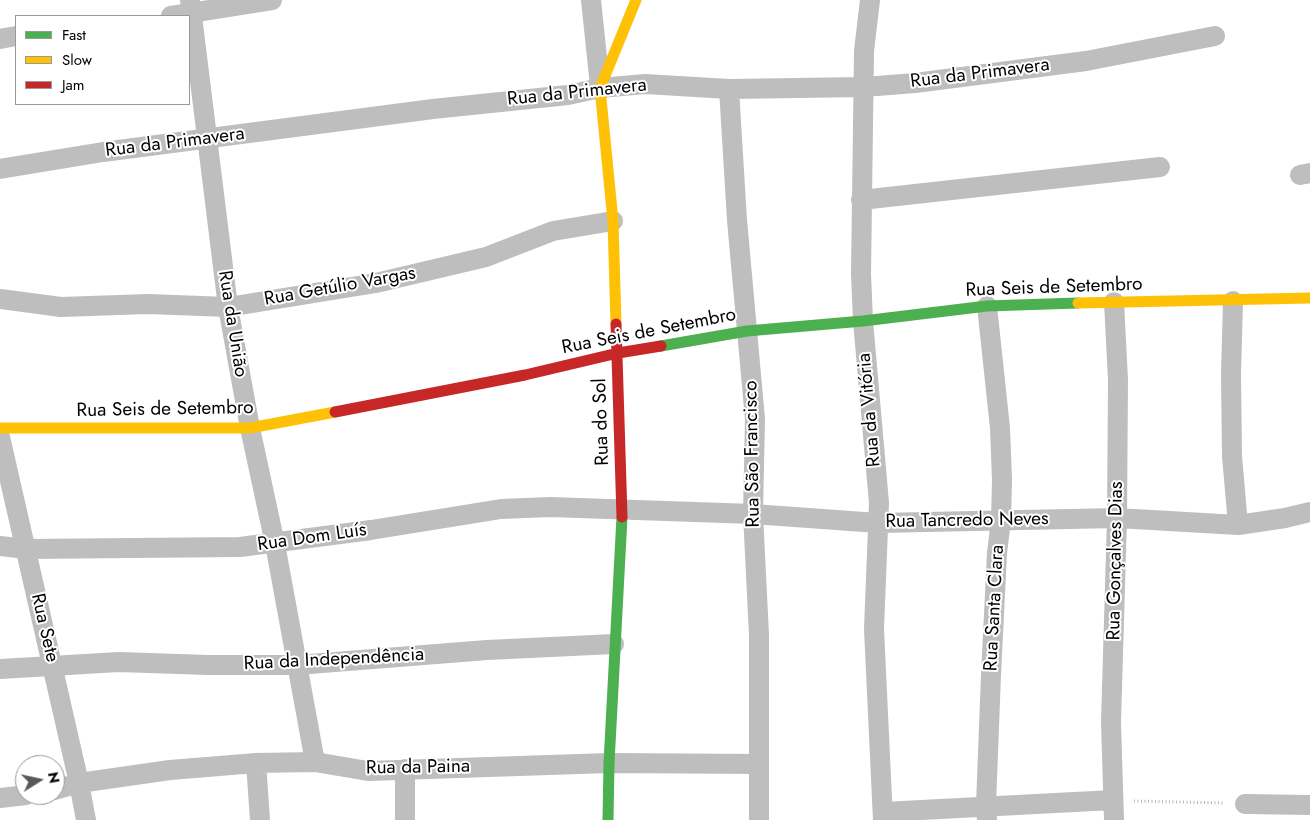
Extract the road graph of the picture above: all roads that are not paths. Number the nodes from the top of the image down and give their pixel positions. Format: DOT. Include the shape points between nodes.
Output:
graph roads {
  1 [pos="272,0"];
  2 [pos="591,0"];
  3 [pos="636,0"];
  4 [pos="870,0"];
  5 [pos="191,7"];
  6 [pos="173,15"];
  7 [pos="15,36"];
  8 [pos="1214,36"];
  9 [pos="0,39"];
  10 [pos="864,87"];
  11 [pos="600,88"];
  12 [pos="729,89"];
  13 [pos="206,140"];
  14 [pos="1160,167"];
  15 [pos="0,169"];
  16 [pos="861,200"];
  17 [pos="613,221"];
  18 [pos="1310,298"];
  19 [pos="0,300"];
  20 [pos="1233,300"];
  21 [pos="1114,302"];
  22 [pos="987,306"];
  23 [pos="228,307"];
  24 [pos="863,320"];
  25 [pos="747,331"];
  26 [pos="618,353"];
  27 [pos="0,428"];
  28 [pos="250,428"];
  29 [pos="0,437"];
  30 [pos="622,509"];
  31 [pos="1310,512"];
  32 [pos="753,514"];
  33 [pos="1117,518"];
  34 [pos="1001,520"];
  35 [pos="878,523"];
  36 [pos="1238,525"];
  37 [pos="274,544"];
  38 [pos="0,546"];
  39 [pos="26,549"];
  40 [pos="614,644"];
  41 [pos="53,665"];
  42 [pos="297,665"];
  43 [pos="0,669"];
  44 [pos="315,762"];
  45 [pos="256,763"];
  46 [pos="608,763"];
  47 [pos="758,764"];
  48 [pos="404,769"];
  49 [pos="80,784"];
  50 [pos="65,788"];
  51 [pos="15,796"];
  52 [pos="0,798"];
  53 [pos="1113,800"];
  54 [pos="1245,804"];
  55 [pos="1310,805"];
  56 [pos="987,813"];
  57 [pos="883,816"];
  58 [pos="86,820"];
  59 [pos="260,820"];
  60 [pos="405,820"];
  61 [pos="608,820"];
  62 [pos="759,820"];
  63 [pos="1114,820"];
  1 -- 5 [label="street"];
  2 -- 11 [label="street"];
  3 -- 11 [label="street, Rua do Sol"];
  4 -- 10 [label="street, Rua da Vitória"];
  5 -- 6 [label="street"];
  5 -- 13 [label="street, Rua da União"];
  7 -- 9 [label="street"];
  8 -- 10 [label="street, Rua da Primavera" via="1086,61 955,79"];
  10 -- 12 [label="street, Rua da Primavera"];
  10 -- 16 [label="street, Rua da Vitória"];
  11 -- 12 [label="street, Rua da Primavera" via="645,84"];
  11 -- 13 [label="street, Rua da Primavera" via="568,95 432,109"];
  11 -- 17 [label="street, Rua do Sol"];
  12 -- 25 [label="street, Rua São Francisco"];
  13 -- 15 [label="street, Rua da Primavera"];
  13 -- 23 [label="street, Rua da União"];
  14 -- 16 [label="street"];
  16 -- 24 [label="street, Rua da Vitória"];
  17 -- 23 [label="street, Rua Getúlio Vargas" via="553,231 486,257 376,283"];
  17 -- 26 [label="street, Rua do Sol"];
  18 -- 20 [label="street, Rua Seis de Setembro"];
  19 -- 23 [label="street, Rua Getúlio Vargas" via="61,307 148,304"];
  20 -- 21 [label="street, Rua Seis de Setembro"];
  20 -- 36 [label="street" via="1232,456"];
  21 -- 22 [label="street, Rua Seis de Setembro"];
  21 -- 33 [label="street, Rua Gonçalves Dias" via="1118,380"];
  22 -- 24 [label="street, Rua Seis de Setembro"];
  22 -- 34 [label="street, Rua Santa Clara" via="1000,428"];
  23 -- 28 [label="street, Rua da União"];
  24 -- 25 [label="street, Rua Seis de Setembro"];
  24 -- 35 [label="street, Rua da Vitória"];
  25 -- 26 [label="street, Rua Seis de Setembro"];
  25 -- 32 [label="street, Rua São Francisco" via="755,419"];
  26 -- 28 [label="street, Rua Seis de Setembro" via="525,375"];
  26 -- 30 [label="street, Rua do Sol"];
  27 -- 28 [label="street, Rua Seis de Setembro"];
  28 -- 37 [label="street, Rua da União"];
  29 -- 39 [label="street, Rua Sete"];
  30 -- 32 [label="street, Rua Tancredo Neves"];
  30 -- 37 [label="street, Rua Dom Luís" via="502,509"];
  30 -- 40 [label="street, Rua do Sol"];
  31 -- 36 [label="street, Rua Tancredo Neves"];
  32 -- 35 [label="street, Rua Tancredo Neves"];
  32 -- 47 [label="street, Rua São Francisco" via="759,635"];
  33 -- 34 [label="street, Rua Tancredo Neves"];
  33 -- 36 [label="street, Rua Tancredo Neves"];
  33 -- 53 [label="street, Rua Gonçalves Dias" via="1111,722"];
  34 -- 35 [label="street, Rua Tancredo Neves"];
  34 -- 56 [label="street, Rua Santa Clara"];
  35 -- 57 [label="street, Rua da Vitória" via="874,630"];
  37 -- 39 [label="street, Rua Dom Luís"];
  37 -- 42 [label="street, Rua da União"];
  38 -- 39 [label="street, Rua Dom Luís"];
  39 -- 41 [label="street, Rua Sete"];
  40 -- 42 [label="street, Rua da Independência"];
  40 -- 46 [label="street, Rua do Sol"];
  41 -- 42 [label="street, Rua da Independência" via="118,662"];
  41 -- 43 [label="street, Rua da Independência"];
  41 -- 49 [label="street, Rua Sete"];
  42 -- 44 [label="street, Rua da União"];
  44 -- 45 [label="street, Rua da Paina"];
  44 -- 48 [label="street, Rua da Paina" via="368,771"];
  45 -- 49 [label="street, Rua da Paina" via="170,770"];
  45 -- 59 [label="street"];
  46 -- 47 [label="street, Rua da Paina"];
  46 -- 48 [label="street, Rua da Paina"];
  46 -- 61 [label="street, Rua do Sol"];
  47 -- 62 [label="street, Rua São Francisco"];
  48 -- 60 [label="street"];
  49 -- 50 [label="street, Rua da Paina"];
  49 -- 58 [label="street, Rua Sete"];
  51 -- 52 [label="street"];
  53 -- 56 [label="street"];
  53 -- 63 [label="street, Rua Gonçalves Dias"];
  54 -- 55 [label="street"];
  56 -- 57 [label="street"];
}
